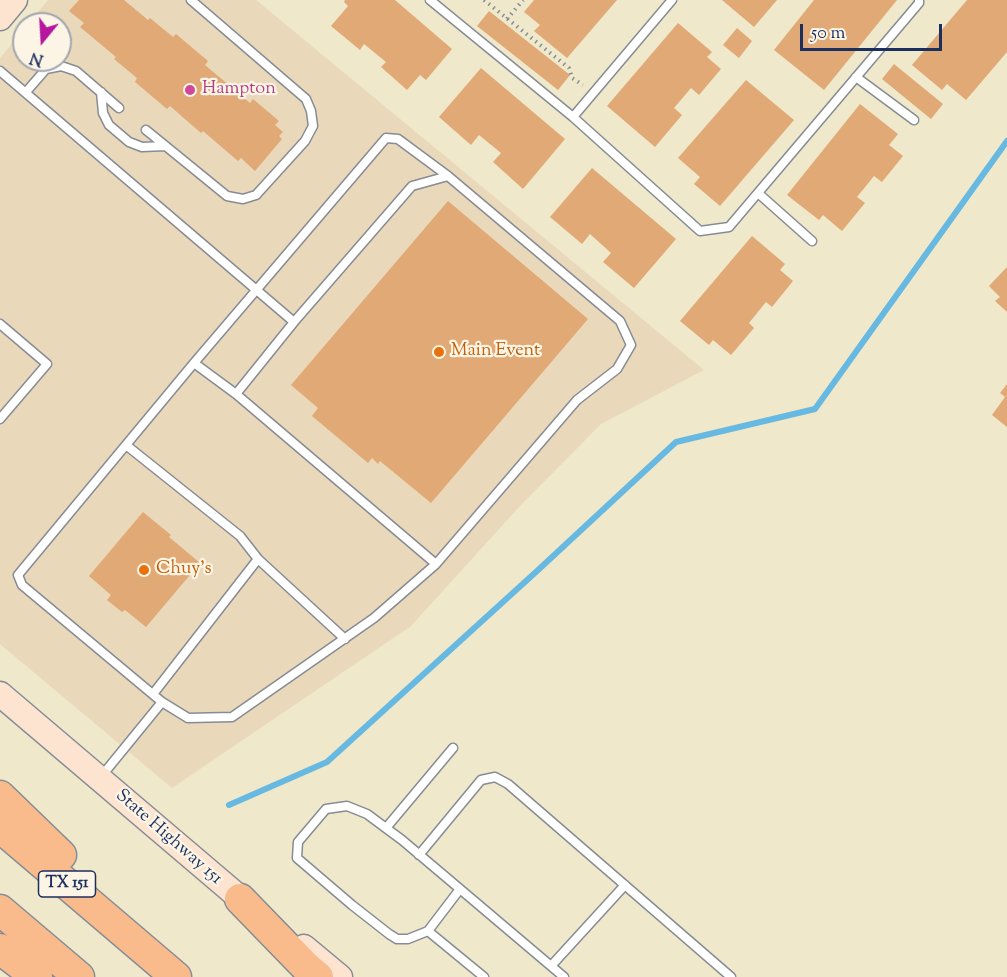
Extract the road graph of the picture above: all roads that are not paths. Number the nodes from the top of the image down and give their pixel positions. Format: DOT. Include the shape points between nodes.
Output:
graph roads {
  1 [pos="15,0"];
  2 [pos="191,0"];
  3 [pos="430,0"];
  4 [pos="672,0"];
  5 [pos="919,0"];
  6 [pos="0,18"];
  7 [pos="0,70"];
  8 [pos="856,77"];
  9 [pos="101,92"];
  10 [pos="26,93"];
  11 [pos="119,108"];
  12 [pos="573,117"];
  13 [pos="914,120"];
  14 [pos="146,130"];
  15 [pos="165,146"];
  16 [pos="448,176"];
  17 [pos="758,193"];
  18 [pos="812,241"];
  19 [pos="256,290"];
  20 [pos="294,322"];
  21 [pos="0,324"];
  22 [pos="194,363"];
  23 [pos="236,394"];
  24 [pos="0,419"];
  25 [pos="126,445"];
  26 [pos="258,560"];
  27 [pos="436,564"];
  28 [pos="345,639"];
  29 [pos="0,694"];
  30 [pos="153,694"];
  31 [pos="162,702"];
  32 [pos="453,748"];
  33 [pos="99,779"];
  34 [pos="0,796"];
  35 [pos="0,827"];
  36 [pos="386,828"];
  37 [pos="419,855"];
  38 [pos="625,885"];
  39 [pos="460,889"];
  40 [pos="240,899"];
  41 [pos="0,910"];
  42 [pos="428,931"];
  43 [pos="134,941"];
  44 [pos="0,949"];
  45 [pos="551,966"];
  46 [pos="37,977"];
  47 [pos="79,977"];
  48 [pos="176,977"];
  49 [pos="318,977"];
  50 [pos="340,977"];
  51 [pos="484,977"];
  52 [pos="564,977"];
  53 [pos="731,977"];
  1 -- 6 [label="main road"];
  2 -- 15 [label="lane" via="306,99 314,126 256,195 243,199 227,196"];
  3 -- 12 [label="lane"];
  4 -- 12 [label="lane"];
  5 -- 8 [label="lane"];
  7 -- 10 [label="lane"];
  8 -- 13 [label="lane"];
  8 -- 17 [label="lane"];
  9 -- 10 [label="lane" via="76,71 61,66 46,69"];
  9 -- 11 [label="lane"];
  9 -- 15 [label="lane" via="103,113 109,125 129,142 142,147"];
  10 -- 19 [label="lane"];
  12 -- 17 [label="lane" via="700,231 729,227"];
  14 -- 15 [label="lane"];
  16 -- 19 [label="lane" via="398,139 386,138"];
  16 -- 20 [label="lane" via="412,186"];
  16 -- 27 [label="lane" via="620,321 631,345 617,369 577,400"];
  17 -- 18 [label="lane"];
  19 -- 20 [label="lane"];
  19 -- 22 [label="lane"];
  20 -- 23 [label="lane"];
  21 -- 24 [label="lane" via="47,364"];
  22 -- 23 [label="lane"];
  22 -- 25 [label="lane"];
  23 -- 27 [label="lane"];
  25 -- 26 [label="lane" via="240,536"];
  25 -- 30 [label="lane" via="18,574 22,585"];
  26 -- 28 [label="lane"];
  26 -- 30 [label="lane"];
  27 -- 28 [label="lane"];
  28 -- 31 [label="lane" via="232,717 188,718"];
  29 -- 33 [label="main road, State Highway 151"];
  30 -- 31 [label="lane"];
  31 -- 33 [label="lane"];
  32 -- 36 [label="lane"];
  33 -- 40 [label="main road, State Highway 151"];
  34 -- 43 [label="highway" via="82,875"];
  35 -- 43 [label="highway, TX 151"];
  36 -- 37 [label="lane"];
  36 -- 42 [label="lane" via="347,806 326,809 298,842 297,858 389,934 408,939"];
  37 -- 38 [label="lane" via="481,780 495,777"];
  37 -- 39 [label="lane"];
  38 -- 45 [label="lane"];
  38 -- 53 [label="lane"];
  39 -- 42 [label="lane"];
  39 -- 45 [label="lane"];
  40 -- 49 [label="highway"];
  40 -- 50 [label="main road, State Highway 151"];
  41 -- 47 [label="highway"];
  42 -- 51 [label="lane"];
  43 -- 48 [label="highway, TX 151"];
  44 -- 46 [label="highway"];
  45 -- 52 [label="lane"];
}
